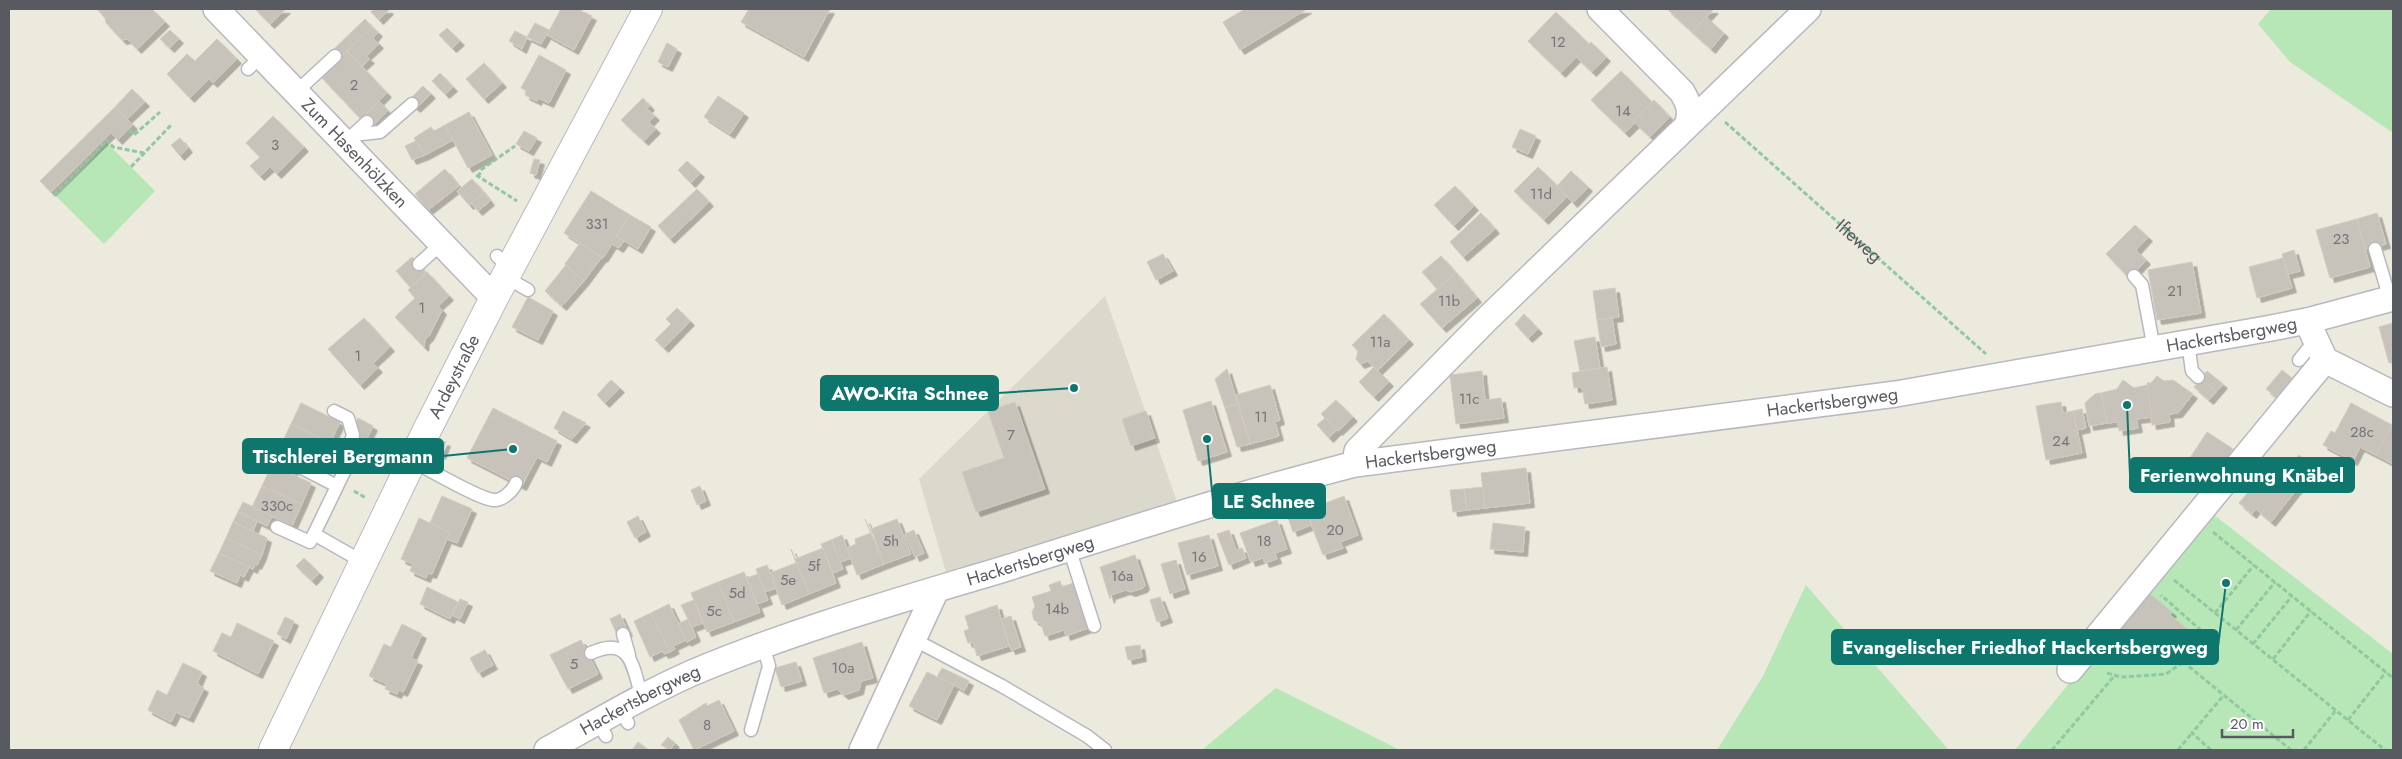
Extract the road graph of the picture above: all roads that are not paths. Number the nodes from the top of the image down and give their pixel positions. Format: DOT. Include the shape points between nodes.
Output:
graph roads {
  1 [pos="216,9"];
  2 [pos="648,9"];
  3 [pos="1600,9"];
  4 [pos="1808,9"];
  5 [pos="335,56"];
  6 [pos="295,93"];
  7 [pos="412,104"];
  8 [pos="1696,109"];
  9 [pos="367,122"];
  10 [pos="349,139"];
  11 [pos="442,243"];
  12 [pos="2375,249"];
  13 [pos="419,264"];
  14 [pos="2134,276"];
  15 [pos="507,278"];
  16 [pos="2391,299"];
  17 [pos="2316,340"];
  18 [pos="2188,343"];
  19 [pos="2154,349"];
  20 [pos="2298,360"];
  21 [pos="2198,377"];
  22 [pos="2393,394"];
  23 [pos="334,411"];
  24 [pos="412,461"];
  25 [pos="1355,464"];
  26 [pos="302,468"];
  27 [pos="516,483"];
  28 [pos="338,484"];
  29 [pos="277,527"];
  30 [pos="314,534"];
  31 [pos="1069,548"];
  32 [pos="363,562"];
  33 [pos="936,590"];
  34 [pos="1094,626"];
  35 [pos="623,634"];
  36 [pos="915,640"];
  37 [pos="763,645"];
  38 [pos="591,653"];
  39 [pos="629,655"];
  40 [pos="2070,670"];
  41 [pos="630,710"];
  42 [pos="751,730"];
  43 [pos="273,750"];
  44 [pos="547,750"];
  45 [pos="862,750"];
  46 [pos="1105,750"];
  1 -- 6 [label="street, Zum Hasenhölzken" via="254,63"];
  2 -- 15 [label="main road, Ardeystraße"];
  3 -- 8 [label="street"];
  4 -- 8 [label="street"];
  5 -- 6 [label="lane"];
  6 -- 10 [label="street, Zum Hasenhölzken"];
  7 -- 10 [label="lane" via="380,132"];
  8 -- 25 [label="street, Hackertsbergweg" via="1357,451"];
  9 -- 10 [label="lane"];
  10 -- 11 [label="street, Zum Hasenhölzken"];
  11 -- 13 [label="lane"];
  11 -- 15 [label="street, Zum Hasenhölzken"];
  12 -- 16 [label="lane"];
  14 -- 19 [label="lane" via="2142,285"];
  15 -- 24 [label="main road, Ardeystraße"];
  16 -- 17 [label="street, Hackertsbergweg"];
  17 -- 18 [label="street, Hackertsbergweg"];
  17 -- 20 [label="lane"];
  17 -- 22 [label="street"];
  17 -- 40 [label="street" via="2195,517"];
  18 -- 19 [label="street, Hackertsbergweg"];
  18 -- 21 [label="lane" via="2192,371"];
  19 -- 25 [label="street, Hackertsbergweg" via="1886,395"];
  23 -- 28 [label="lane" via="348,418 353,435 351,441 357,445"];
  24 -- 27 [label="lane" via="494,500 506,496"];
  24 -- 32 [label="main road, Ardeystraße"];
  25 -- 31 [label="street, Hackertsbergweg"];
  26 -- 28 [label="lane"];
  28 -- 30 [label="lane"];
  29 -- 30 [label="lane" via="310,542"];
  30 -- 32 [label="lane"];
  31 -- 33 [label="street, Hackertsbergweg"];
  31 -- 34 [label="lane"];
  32 -- 43 [label="main road, Ardeystraße"];
  33 -- 36 [label="street"];
  33 -- 37 [label="street, Hackertsbergweg"];
  35 -- 39 [label="lane"];
  36 -- 45 [label="street"];
  36 -- 46 [label="lane" via="1002,686"];
  37 -- 41 [label="street, Hackertsbergweg" via="690,674"];
  37 -- 42 [label="lane" via="769,666"];
  38 -- 39 [label="lane" via="610,647"];
  39 -- 41 [label="lane"];
  41 -- 44 [label="street, Hackertsbergweg" via="602,729"];
}
